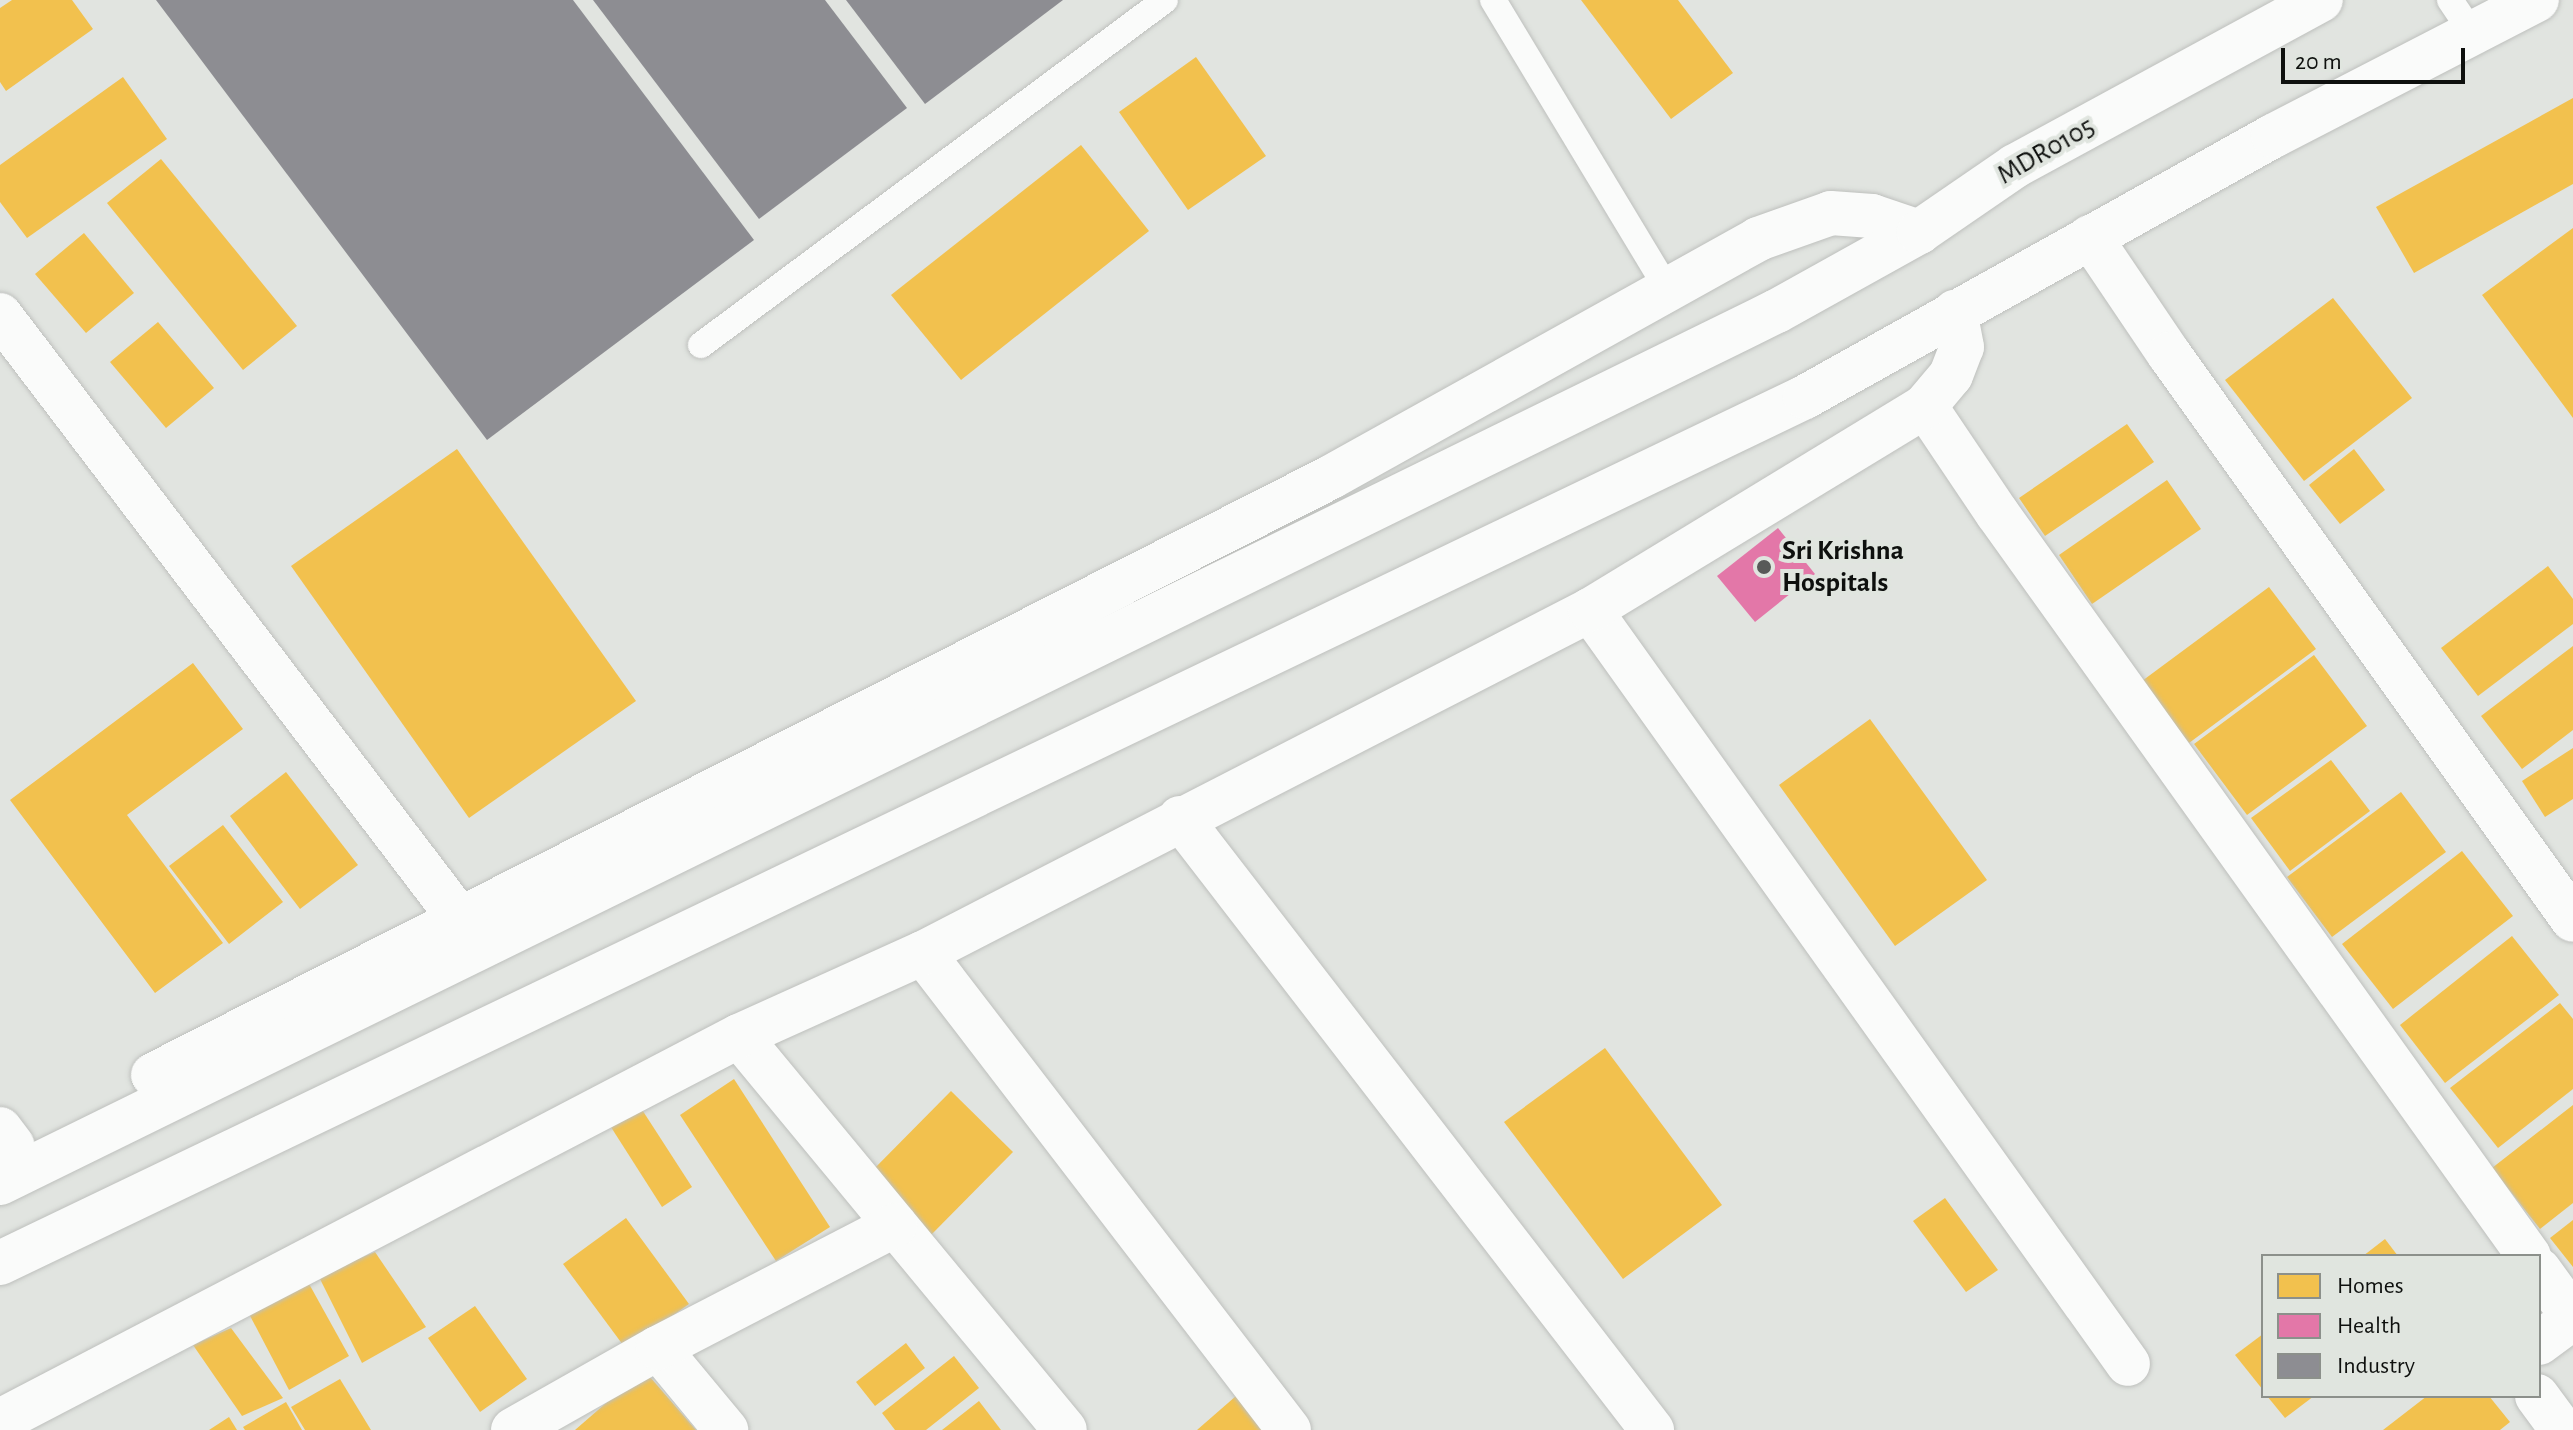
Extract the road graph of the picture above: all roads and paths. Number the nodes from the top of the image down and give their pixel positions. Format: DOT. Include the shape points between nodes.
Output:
graph roads {
  1 [pos="1165,0"];
  2 [pos="1493,0"];
  3 [pos="2321,0"];
  4 [pos="2537,0"];
  5 [pos="2461,17"];
  6 [pos="1919,232"];
  7 [pos="2090,237"];
  8 [pos="1668,290"];
  9 [pos="1955,312"];
  10 [pos="0,315"];
  11 [pos="701,345"];
  12 [pos="1925,406"];
  13 [pos="1590,610"];
  14 [pos="1180,818"];
  15 [pos="459,918"];
  16 [pos="2573,920"];
  17 [pos="923,953"];
  18 [pos="739,1036"];
  19 [pos="3,1153"];
  20 [pos="895,1225"];
  21 [pos="2528,1254"];
  22 [pos="0,1263"];
  23 [pos="2541,1273"];
  24 [pos="2573,1318"];
  25 [pos="2541,1342"];
  26 [pos="658,1348"];
  27 [pos="2128,1364"];
  28 [pos="2538,1398"];
  29 [pos="0,1421"];
  30 [pos="513,1430"];
  31 [pos="726,1430"];
  32 [pos="1065,1430"];
  33 [pos="1289,1430"];
  34 [pos="1652,1430"];
  35 [pos="2562,1430"];
  1 -- 11 [label="lane"];
  2 -- 8 [label="lane"];
  3 -- 6 [label="street, MDR0105" via="2015,166"];
  4 -- 5 [label="street"];
  5 -- 7 [label="street"];
  6 -- 8 [label="street" via="1872,216 1831,213 1758,239"];
  6 -- 19 [label="street, MDR0105" via="1777,311"];
  7 -- 9 [label="street"];
  7 -- 16 [label="street"];
  8 -- 15 [label="street" via="1331,477"];
  9 -- 12 [label="street" via="1962,347 1951,375"];
  9 -- 22 [label="street" via="1805,397"];
  10 -- 15 [label="street"];
  12 -- 13 [label="street"];
  12 -- 21 [label="street"];
  13 -- 14 [label="street"];
  13 -- 27 [label="street"];
  14 -- 17 [label="street"];
  14 -- 34 [label="street"];
  15 -- 19 [label="street"];
  17 -- 18 [label="street"];
  17 -- 33 [label="street"];
  18 -- 20 [label="street"];
  18 -- 29 [label="street"];
  20 -- 26 [label="street"];
  20 -- 32 [label="street"];
  23 -- 24 [label="street"];
  24 -- 25 [label="street"];
  26 -- 30 [label="street"];
  26 -- 31 [label="street"];
  28 -- 35 [label="street"];
}
